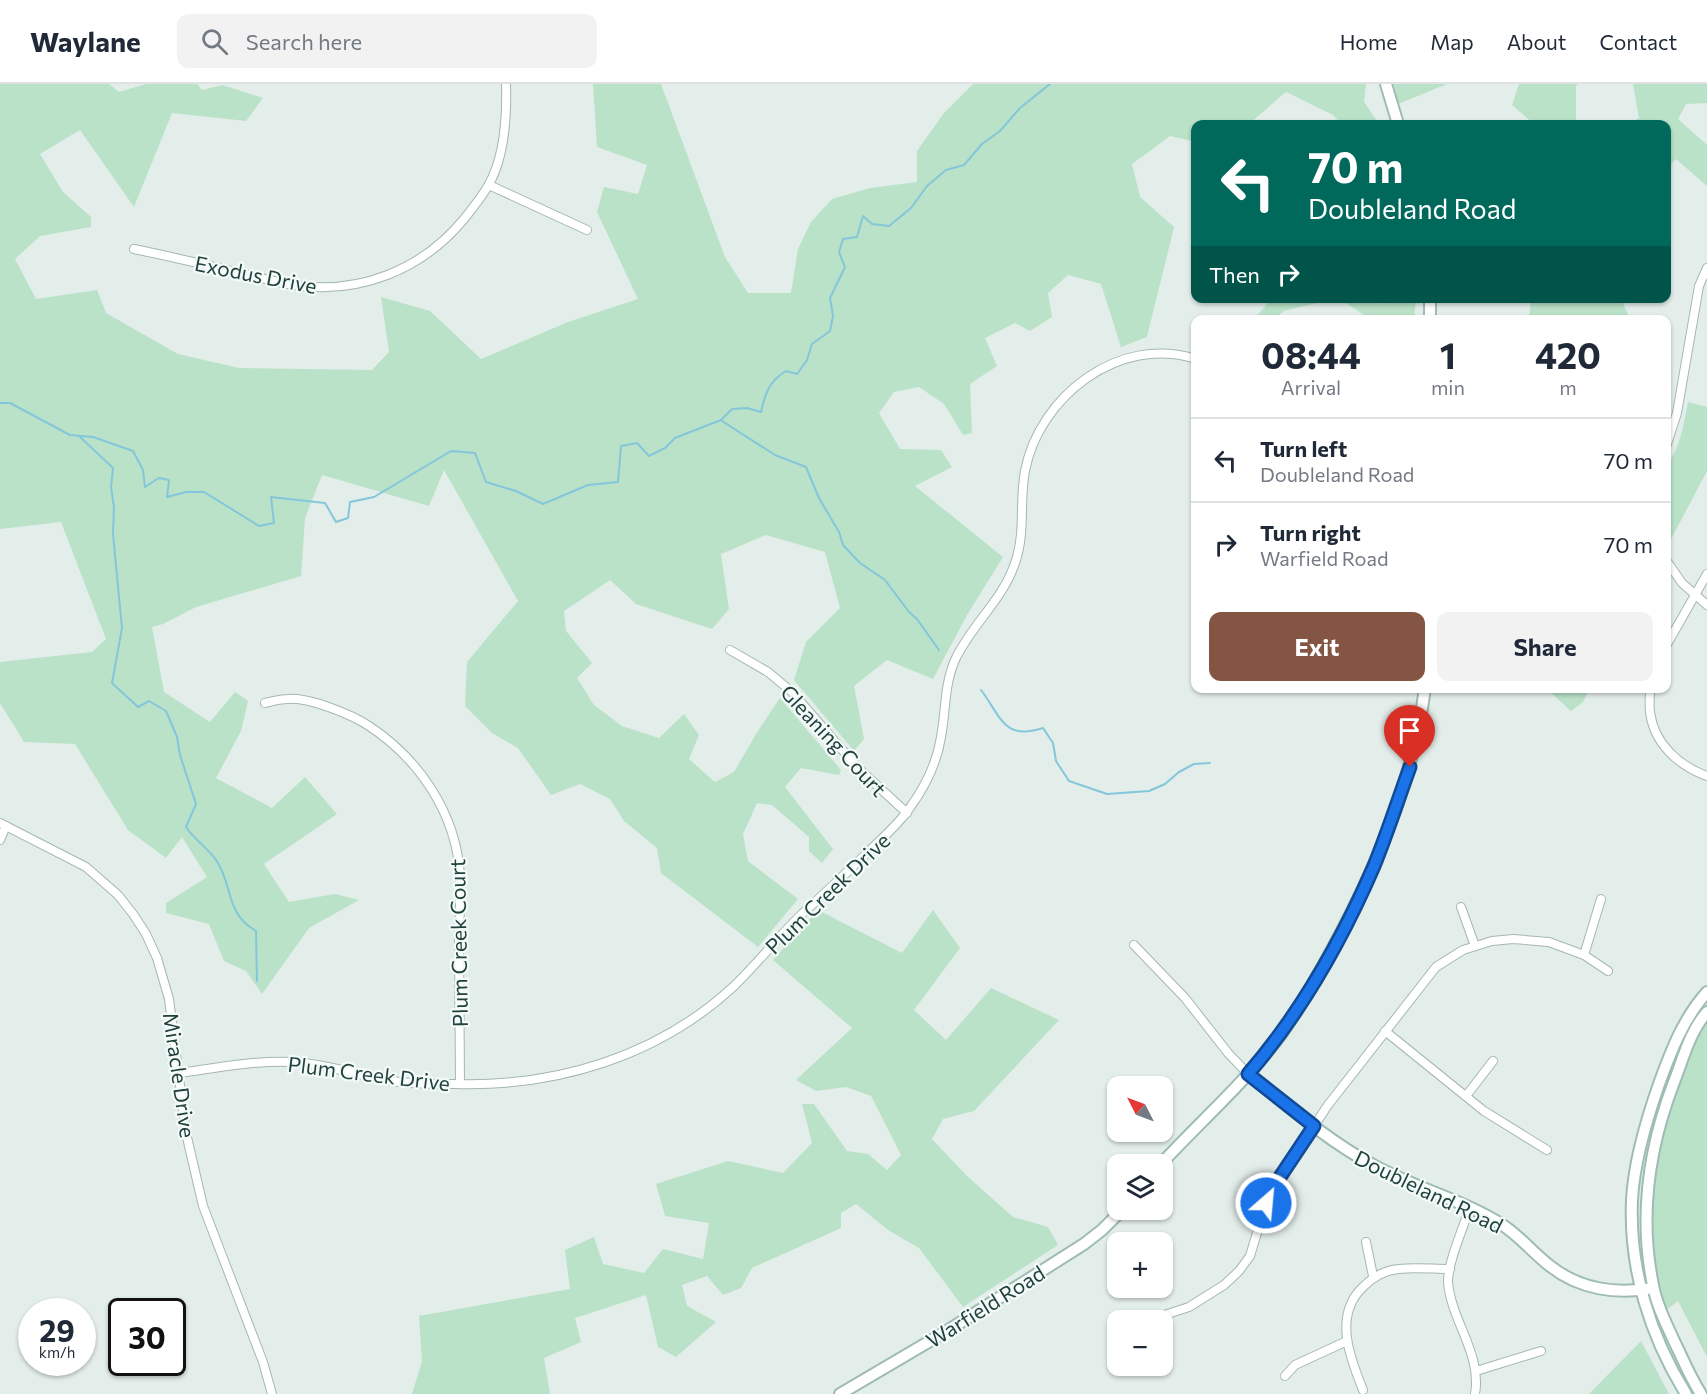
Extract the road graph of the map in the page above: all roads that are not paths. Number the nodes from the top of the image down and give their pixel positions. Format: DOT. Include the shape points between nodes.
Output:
graph roads {
  1 [pos="506,84"];
  2 [pos="1386,84"];
  3 [pos="1397,120"];
  4 [pos="489,185"];
  5 [pos="587,230"];
  6 [pos="134,249"];
  7 [pos="1707,268"];
  8 [pos="1191,358"];
  9 [pos="1671,432"];
  10 [pos="1671,567"];
  11 [pos="1707,574"];
  12 [pos="1695,595"];
  13 [pos="1707,605"];
  14 [pos="1671,637"];
  15 [pos="730,650"];
  16 [pos="1424,693"];
  17 [pos="1650,693"];
  18 [pos="265,703"];
  19 [pos="1707,776"];
  20 [pos="907,813"];
  21 [pos="3,825"];
  22 [pos="0,840"];
  23 [pos="1601,899"];
  24 [pos="1461,907"];
  25 [pos="1134,945"];
  26 [pos="1475,946"];
  27 [pos="1584,955"];
  28 [pos="1608,971"];
  29 [pos="1707,992"];
  30 [pos="1707,1012"];
  31 [pos="1385,1031"];
  32 [pos="1493,1061"];
  33 [pos="179,1073"];
  34 [pos="1248,1074"];
  35 [pos="460,1084"];
  36 [pos="1466,1096"];
  37 [pos="1314,1126"];
  38 [pos="1546,1150"];
  39 [pos="1171,1154"];
  40 [pos="1470,1207"];
  41 [pos="1112,1220"];
  42 [pos="1366,1242"];
  43 [pos="1450,1269"];
  44 [pos="1373,1276"];
  45 [pos="1653,1288"];
  46 [pos="1641,1290"];
  47 [pos="1173,1312"];
  48 [pos="1347,1341"];
  49 [pos="1541,1351"];
  50 [pos="1476,1371"];
  51 [pos="1285,1376"];
  52 [pos="1363,1390"];
  53 [pos="272,1394"];
  54 [pos="840,1394"];
  55 [pos="1475,1394"];
  56 [pos="1686,1394"];
  57 [pos="1701,1394"];
  1 -- 4 [label="street, Exodus Drive" via="502,141"];
  2 -- 3 [label="street"];
  4 -- 5 [label="street"];
  4 -- 6 [label="street, Exodus Drive" via="432,252 386,276 348,286 294,285"];
  7 -- 9 [label="street" via="1699,286"];
  8 -- 20 [label="street, Plum Creek Drive" via="1163,354 1119,361 1087,377 1062,397 1040,427 1024,473 1023,528 1015,564 954,663 936,761"];
  10 -- 12 [label="street"];
  11 -- 12 [label="street"];
  12 -- 13 [label="street"];
  12 -- 14 [label="street"];
  15 -- 20 [label="street, Gleaning Court" via="768,672 792,692 858,768"];
  16 -- 34 [label="street" via="1410,767 1354,910 1294,1017"];
  17 -- 19 [label="street" via="1653,725 1662,742 1682,764"];
  18 -- 35 [label="street, Plum Creek Court" via="298,699 364,723 407,756 439,802 453,837 460,875"];
  20 -- 35 [label="street, Plum Creek Drive" via="734,986 675,1031 626,1055 571,1073 518,1083"];
  21 -- 22 [label="street"];
  21 -- 33 [label="street, Miracle Drive" via="86,867 133,914 164,977"];
  23 -- 27 [label="street"];
  24 -- 26 [label="street"];
  25 -- 34 [label="street" via="1185,998"];
  26 -- 27 [label="street" via="1492,941 1537,940"];
  26 -- 31 [label="street" via="1436,967"];
  27 -- 28 [label="street"];
  29 -- 46 [label="street" via="1685,1020 1642,1138 1632,1198"];
  30 -- 45 [label="street" via="1689,1043 1653,1153 1646,1207"];
  31 -- 36 [label="street"];
  31 -- 37 [label="street"];
  32 -- 36 [label="street"];
  33 -- 35 [label="street, Plum Creek Drive" via="292,1062 398,1082"];
  33 -- 53 [label="street, Miracle Drive" via="186,1133 203,1206"];
  34 -- 37 [label="street, Doubleland Road"];
  34 -- 39 [label="street"];
  36 -- 38 [label="street"];
  37 -- 40 [label="street, Doubleland Road" via="1374,1166"];
  37 -- 47 [label="street" via="1266,1203 1250,1256 1239,1271 1189,1307"];
  40 -- 43 [label="street"];
  40 -- 46 [label="street, Doubleland Road" via="1503,1225 1574,1281 1608,1290"];
  41 -- 54 [label="street, Warfield Road" via="1084,1244"];
  42 -- 44 [label="street"];
  43 -- 44 [label="street" via="1398,1269"];
  43 -- 50 [label="street" via="1451,1303"];
  44 -- 48 [label="street" via="1350,1305"];
  45 -- 46 [label="street, Doubleland Road"];
  45 -- 57 [label="street" via="1687,1371"];
  46 -- 56 [label="street" via="1664,1357"];
  48 -- 51 [label="street" via="1295,1365"];
  48 -- 52 [label="street"];
  49 -- 50 [label="street"];
  50 -- 55 [label="street"];
}
